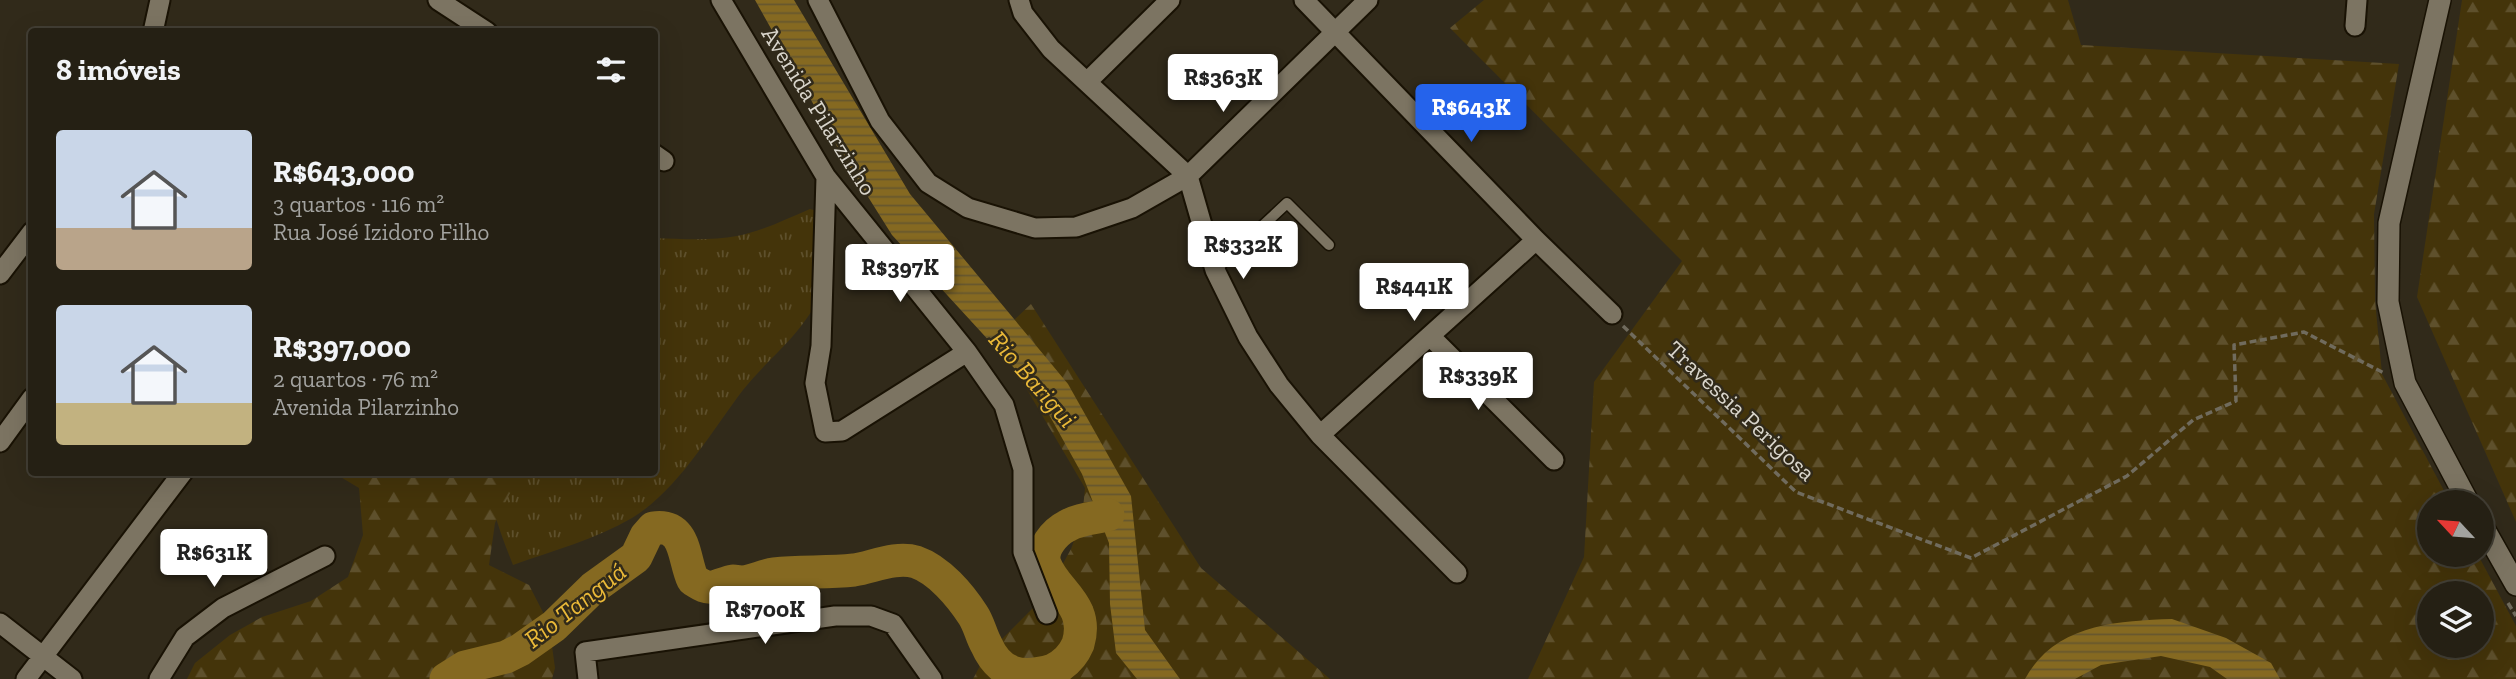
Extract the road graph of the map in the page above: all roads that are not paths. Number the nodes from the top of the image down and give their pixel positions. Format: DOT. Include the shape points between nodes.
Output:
graph roads {
  1 [pos="438,0"];
  2 [pos="722,0"];
  3 [pos="818,0"];
  4 [pos="1018,0"];
  5 [pos="1170,0"];
  6 [pos="1304,0"];
  7 [pos="1368,0"];
  8 [pos="2357,0"];
  9 [pos="2440,0"];
  10 [pos="155,2"];
  11 [pos="2355,26"];
  12 [pos="153,28"];
  13 [pos="480,28"];
  14 [pos="1335,33"];
  15 [pos="1088,81"];
  16 [pos="1188,176"];
  17 [pos="826,177"];
  18 [pos="28,237"];
  19 [pos="1536,240"];
  20 [pos="1329,245"];
  21 [pos="1215,270"];
  22 [pos="0,274"];
  23 [pos="1612,314"];
  24 [pos="1430,336"];
  25 [pos="967,352"];
  26 [pos="28,404"];
  27 [pos="1320,435"];
  28 [pos="0,442"];
  29 [pos="1554,460"];
  30 [pos="180,476"];
  31 [pos="2462,490"];
  32 [pos="2494,546"];
  33 [pos="325,556"];
  34 [pos="1457,573"];
  35 [pos="2516,585"];
  36 [pos="1047,614"];
  37 [pos="0,623"];
  38 [pos="43,656"];
  39 [pos="26,679"];
  40 [pos="72,679"];
  41 [pos="159,679"];
  42 [pos="588,679"];
  43 [pos="932,679"];
  1 -- 13 [label="street"];
  2 -- 17 [label="street, Avenida Pilarzinho"];
  3 -- 16 [label="street" via="880,121 928,183 968,208 1035,228 1076,227 1132,208"];
  4 -- 15 [label="street" via="1051,49"];
  5 -- 15 [label="street"];
  6 -- 14 [label="street"];
  7 -- 14 [label="street"];
  8 -- 11 [label="street"];
  9 -- 31 [label="main road" via="2389,223 2388,302 2405,383"];
  10 -- 12 [label="street"];
  14 -- 16 [label="street"];
  14 -- 19 [label="street"];
  15 -- 16 [label="street"];
  16 -- 21 [label="street"];
  17 -- 25 [label="street, Avenida Pilarzinho"];
  17 -- 25 [label="street" via="816,383 825,432 842,430"];
  18 -- 22 [label="street"];
  19 -- 23 [label="street"];
  19 -- 24 [label="street"];
  20 -- 21 [label="lane" via="1287,203"];
  21 -- 27 [label="street" via="1248,337"];
  24 -- 27 [label="street"];
  24 -- 29 [label="street"];
  25 -- 36 [label="street, Avenida Pilarzinho" via="1004,405 1023,469 1023,552"];
  26 -- 28 [label="street"];
  27 -- 34 [label="street"];
  30 -- 38 [label="street"];
  32 -- 35 [label="main road"];
  33 -- 41 [label="street" via="223,608 185,637"];
  37 -- 38 [label="street"];
  38 -- 39 [label="street"];
  38 -- 40 [label="street"];
  42 -- 43 [label="street" via="585,652 835,616 870,616 893,624"];
}
